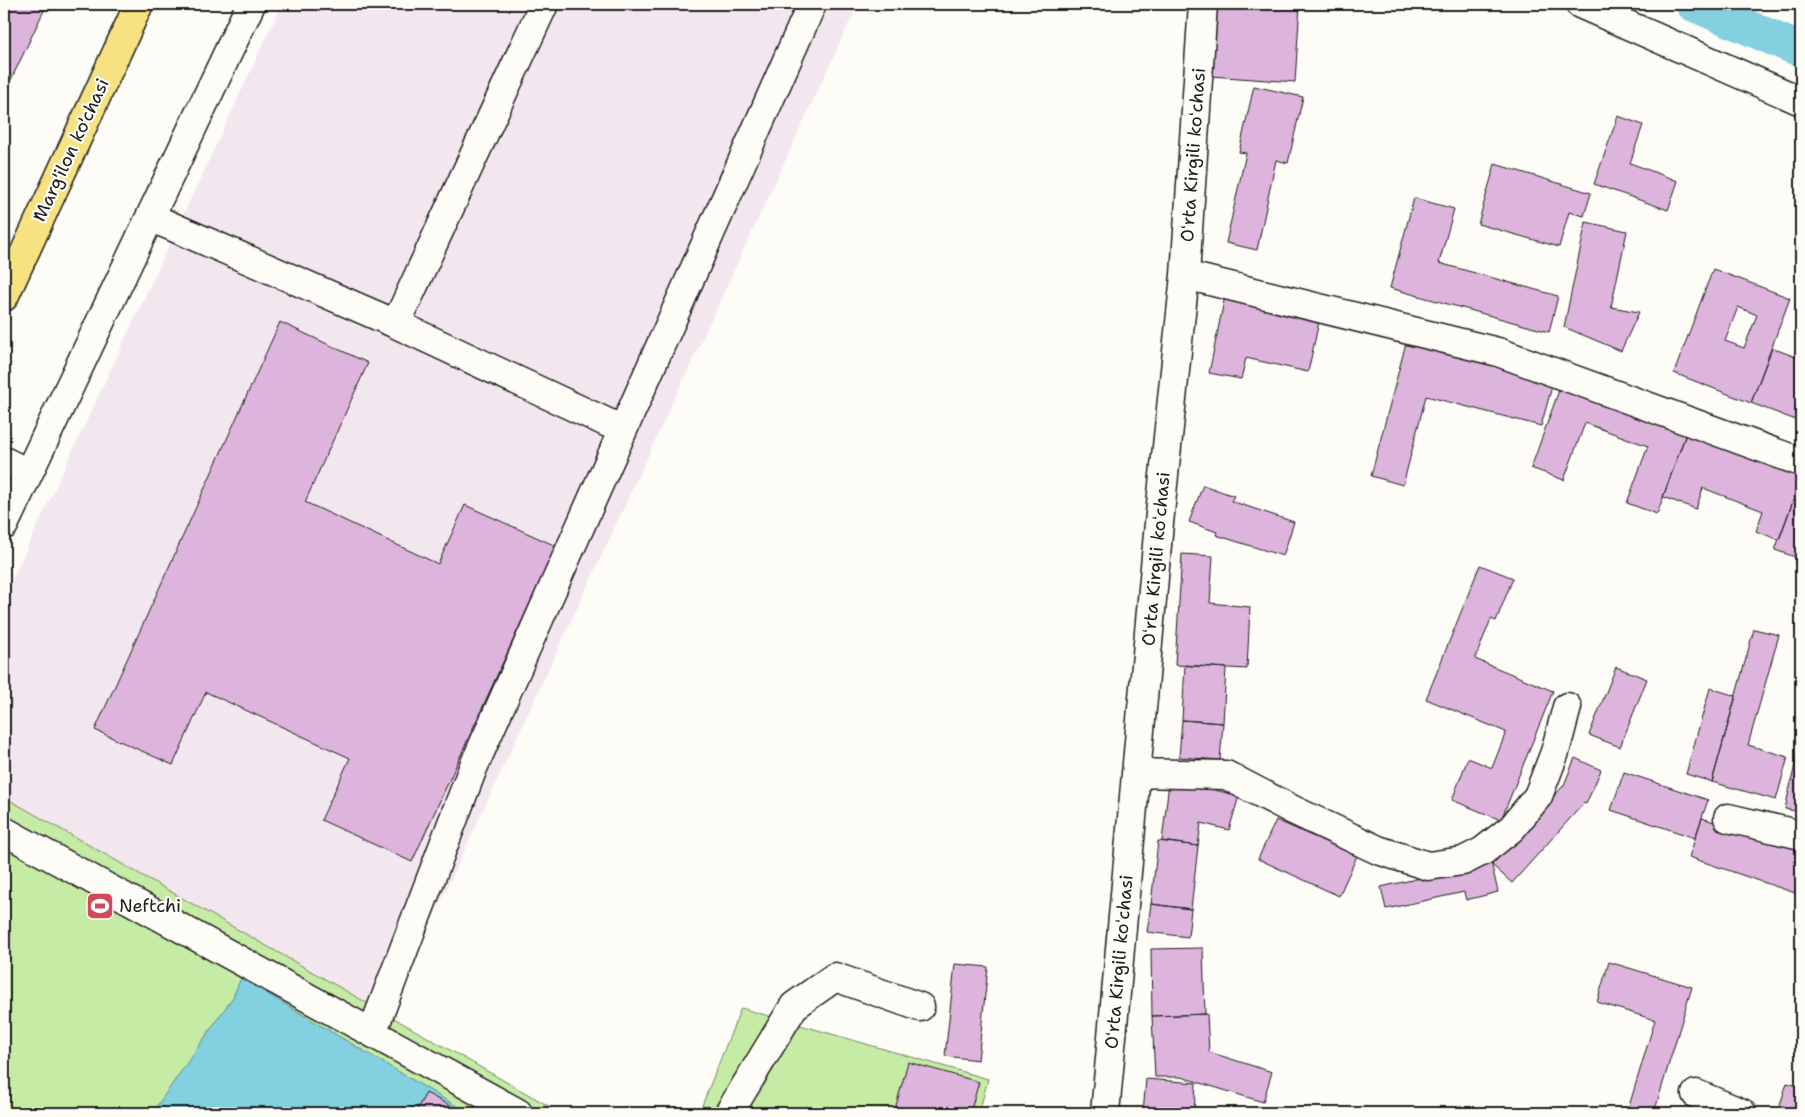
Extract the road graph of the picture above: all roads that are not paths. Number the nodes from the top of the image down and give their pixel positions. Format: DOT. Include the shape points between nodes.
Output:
graph roads {
  1 [pos="138,4"];
  2 [pos="251,4"];
  3 [pos="544,4"];
  4 [pos="812,4"];
  5 [pos="1203,4"];
  6 [pos="1580,4"];
  7 [pos="1801,101"];
  8 [pos="150,217"];
  9 [pos="1185,276"];
  10 [pos="4,297"];
  11 [pos="396,324"];
  12 [pos="623,430"];
  13 [pos="4,461"];
  14 [pos="1801,462"];
  15 [pos="28,473"];
  16 [pos="4,525"];
  17 [pos="1567,707"];
  18 [pos="1136,773"];
  19 [pos="1728,818"];
  20 [pos="4,831"];
  21 [pos="1801,835"];
  22 [pos="920,1007"];
  23 [pos="372,1033"];
  24 [pos="1696,1094"];
  25 [pos="518,1113"];
  26 [pos="729,1113"];
  27 [pos="1105,1113"];
  28 [pos="1742,1113"];
  1 -- 10 [label="main road, Marg'ilon ko'chasi"];
  2 -- 8 [label="street"];
  3 -- 11 [label="street"];
  4 -- 12 [label="street"];
  5 -- 9 [label="street, Oʻrta Kirgili koʻchasi"];
  6 -- 7 [label="street"];
  8 -- 11 [label="street"];
  8 -- 15 [label="street"];
  9 -- 14 [label="street" via="1498,352"];
  9 -- 18 [label="street, Oʻrta Kirgili koʻchasi"];
  11 -- 12 [label="street"];
  12 -- 23 [label="street" via="474,768"];
  13 -- 15 [label="street"];
  15 -- 16 [label="street"];
  17 -- 18 [label="street" via="1556,752 1538,796 1512,828 1463,861 1428,866 1378,850 1226,775"];
  18 -- 27 [label="street, Oʻrta Kirgili koʻchasi"];
  19 -- 21 [label="street"];
  20 -- 23 [label="street"];
  22 -- 26 [label="street" via="835,977 794,1006"];
  23 -- 25 [label="street"];
  24 -- 28 [label="street"];
}
